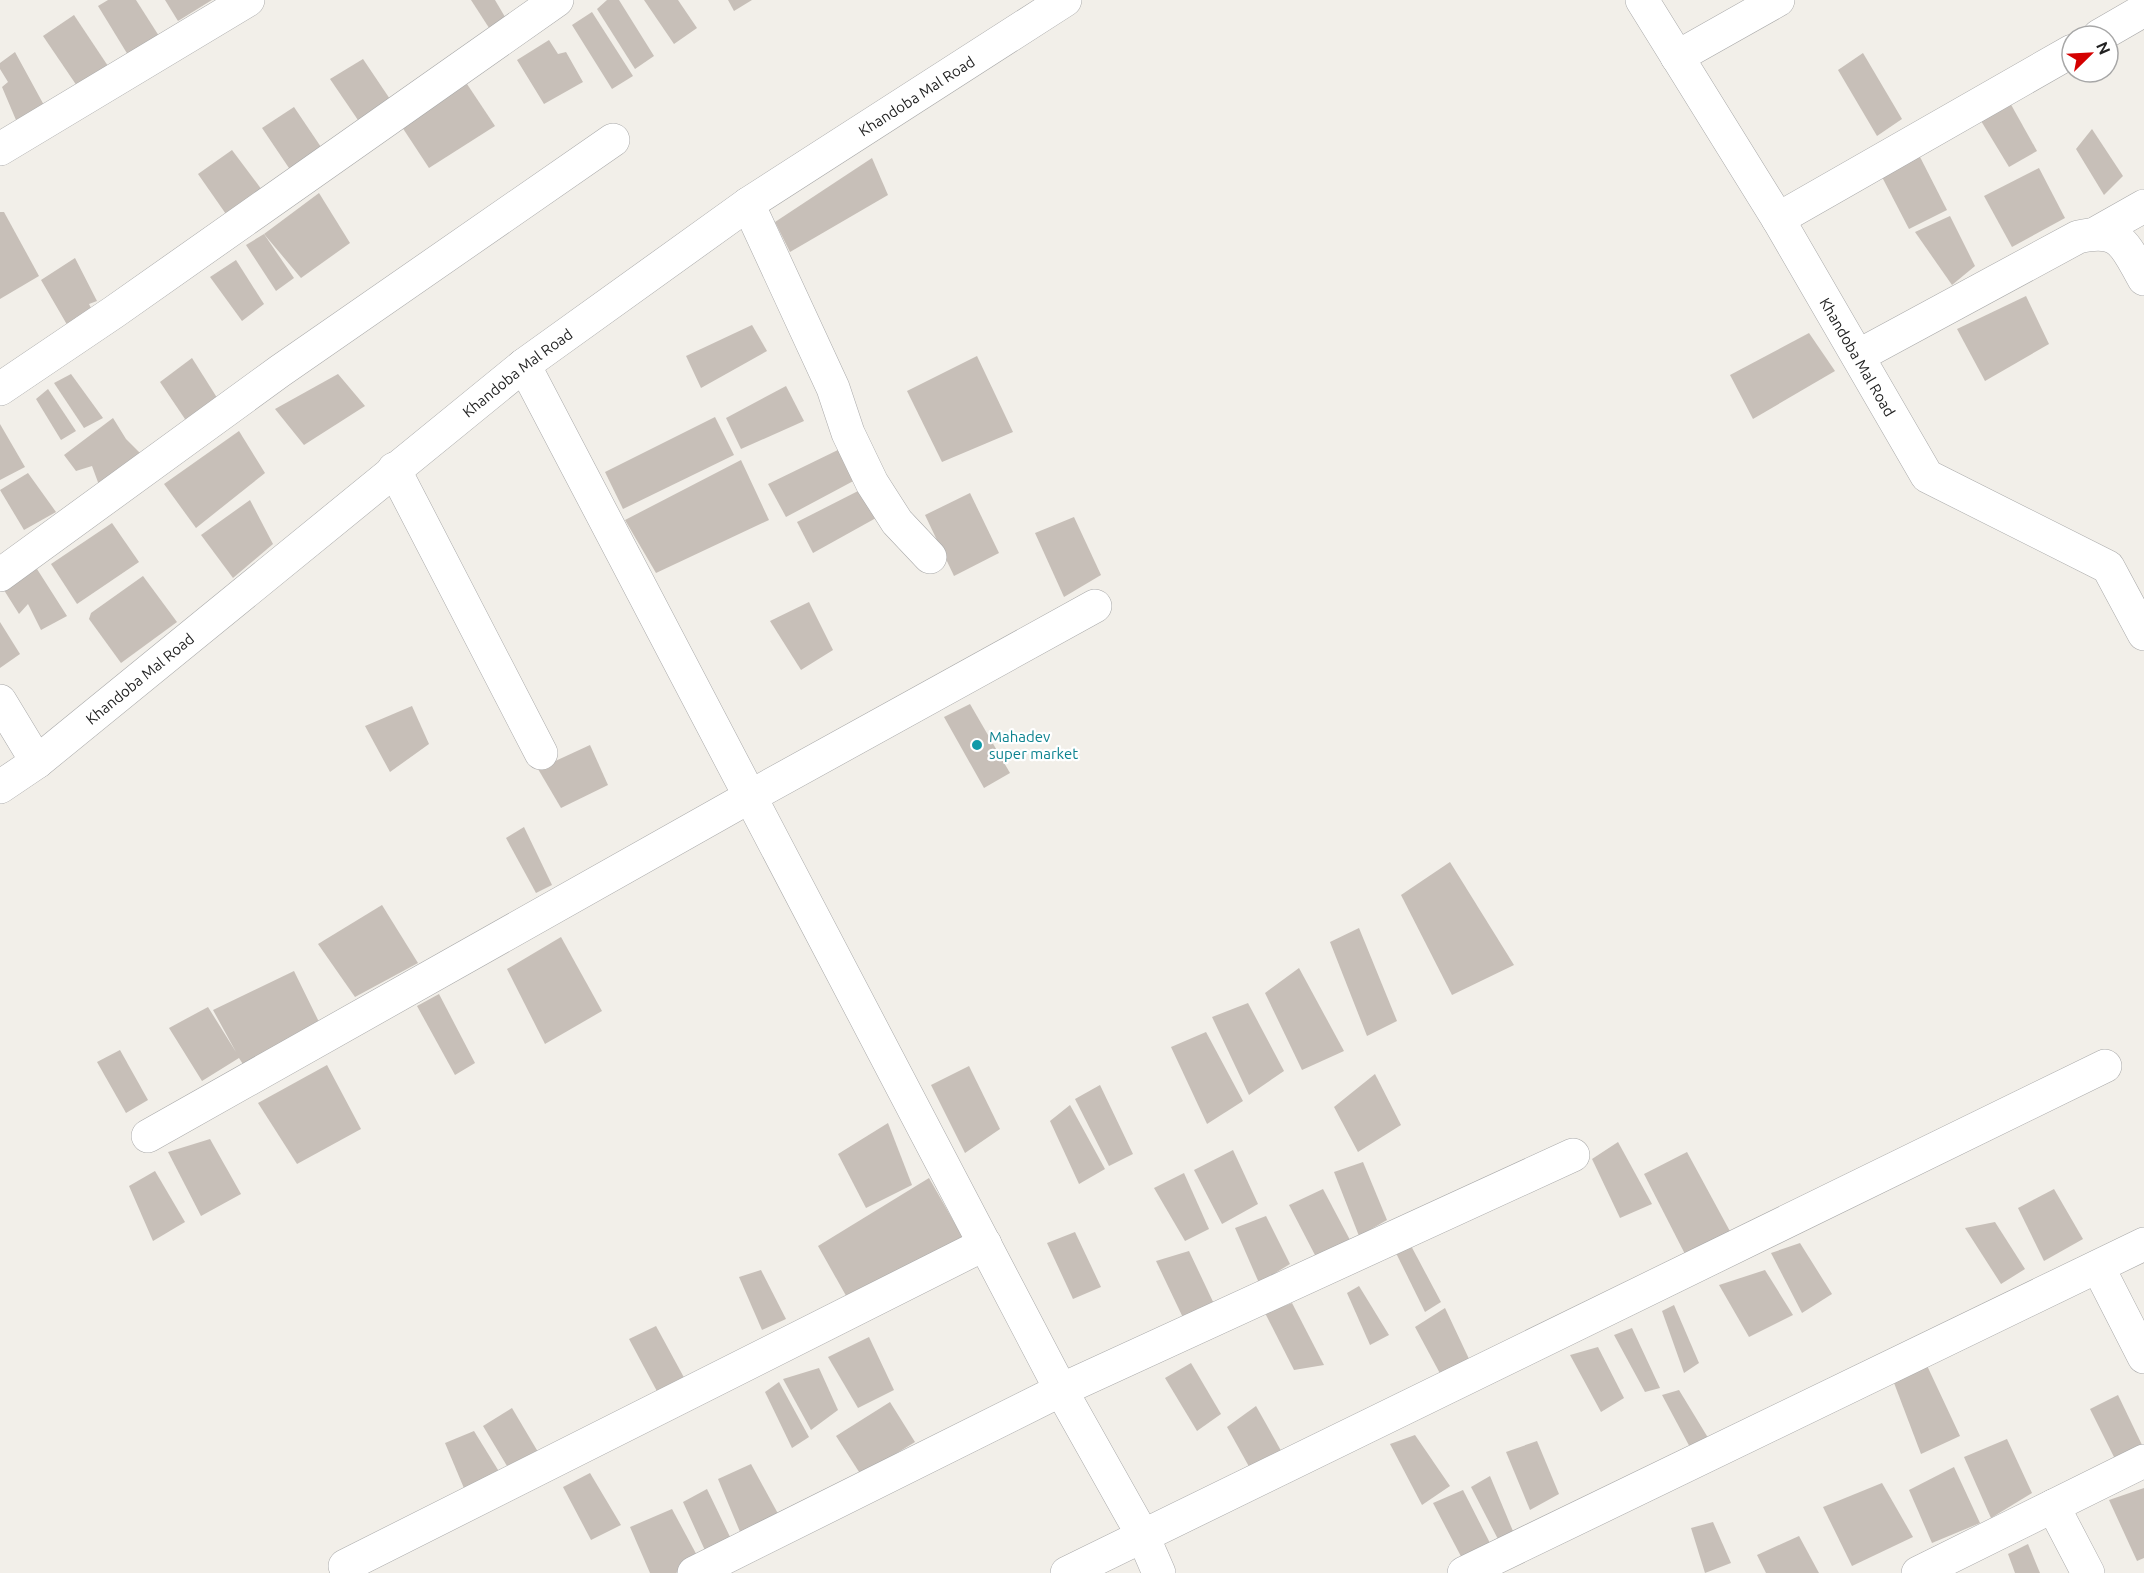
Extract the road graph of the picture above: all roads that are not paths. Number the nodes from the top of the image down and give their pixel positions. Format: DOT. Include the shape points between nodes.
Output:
graph roads {
  1 [pos="248,0"];
  2 [pos="557,0"];
  3 [pos="1065,0"];
  4 [pos="1642,0"];
  5 [pos="1778,0"];
  6 [pos="2144,10"];
  7 [pos="2120,24"];
  8 [pos="1677,57"];
  9 [pos="2060,58"];
  10 [pos="613,140"];
  11 [pos="0,149"];
  12 [pos="748,204"];
  13 [pos="2144,206"];
  14 [pos="1778,219"];
  15 [pos="2098,232"];
  16 [pos="2144,279"];
  17 [pos="1857,356"];
  18 [pos="524,365"];
  19 [pos="0,389"];
  20 [pos="394,469"];
  21 [pos="930,557"];
  22 [pos="0,575"];
  23 [pos="1095,606"];
  24 [pos="2144,634"];
  25 [pos="0,701"];
  26 [pos="541,753"];
  27 [pos="37,762"];
  28 [pos="0,787"];
  29 [pos="751,796"];
  30 [pos="2105,1066"];
  31 [pos="148,1136"];
  32 [pos="1573,1155"];
  33 [pos="985,1244"];
  34 [pos="2144,1244"];
  35 [pos="2098,1267"];
  36 [pos="2144,1357"];
  37 [pos="1061,1390"];
  38 [pos="2144,1461"];
  39 [pos="2053,1506"];
  40 [pos="1142,1534"];
  41 [pos="345,1566"];
  42 [pos="694,1573"];
  43 [pos="1067,1573"];
  44 [pos="1159,1573"];
  45 [pos="1464,1573"];
  46 [pos="1918,1573"];
  47 [pos="2088,1573"];
  1 -- 11 [label="street"];
  2 -- 19 [label="street"];
  3 -- 12 [label="street, Khandoba Mal Road"];
  4 -- 8 [label="street, Khandoba Mal Road"];
  5 -- 8 [label="street"];
  6 -- 7 [label="street"];
  8 -- 14 [label="street, Khandoba Mal Road"];
  9 -- 14 [label="street"];
  10 -- 22 [label="street" via="270,378"];
  12 -- 18 [label="street, Khandoba Mal Road"];
  12 -- 21 [label="street" via="834,388 848,433 872,483 897,522"];
  13 -- 15 [label="street"];
  14 -- 17 [label="street, Khandoba Mal Road"];
  15 -- 16 [label="street" via="2121,241"];
  15 -- 17 [label="street" via="2078,237"];
  17 -- 24 [label="street, Khandoba Mal Road" via="1928,476 2108,567"];
  18 -- 20 [label="street, Khandoba Mal Road"];
  18 -- 29 [label="street"];
  20 -- 26 [label="street"];
  20 -- 27 [label="street, Khandoba Mal Road"];
  23 -- 29 [label="street"];
  25 -- 27 [label="street"];
  27 -- 28 [label="street, Khandoba Mal Road"];
  29 -- 31 [label="street"];
  29 -- 33 [label="street"];
  30 -- 40 [label="street"];
  32 -- 37 [label="street"];
  33 -- 37 [label="street"];
  33 -- 41 [label="street"];
  34 -- 35 [label="street"];
  35 -- 36 [label="street"];
  35 -- 45 [label="street"];
  37 -- 40 [label="street"];
  37 -- 42 [label="street"];
  38 -- 39 [label="street"];
  39 -- 46 [label="street"];
  39 -- 47 [label="street"];
  40 -- 43 [label="street"];
  40 -- 44 [label="street"];
}
